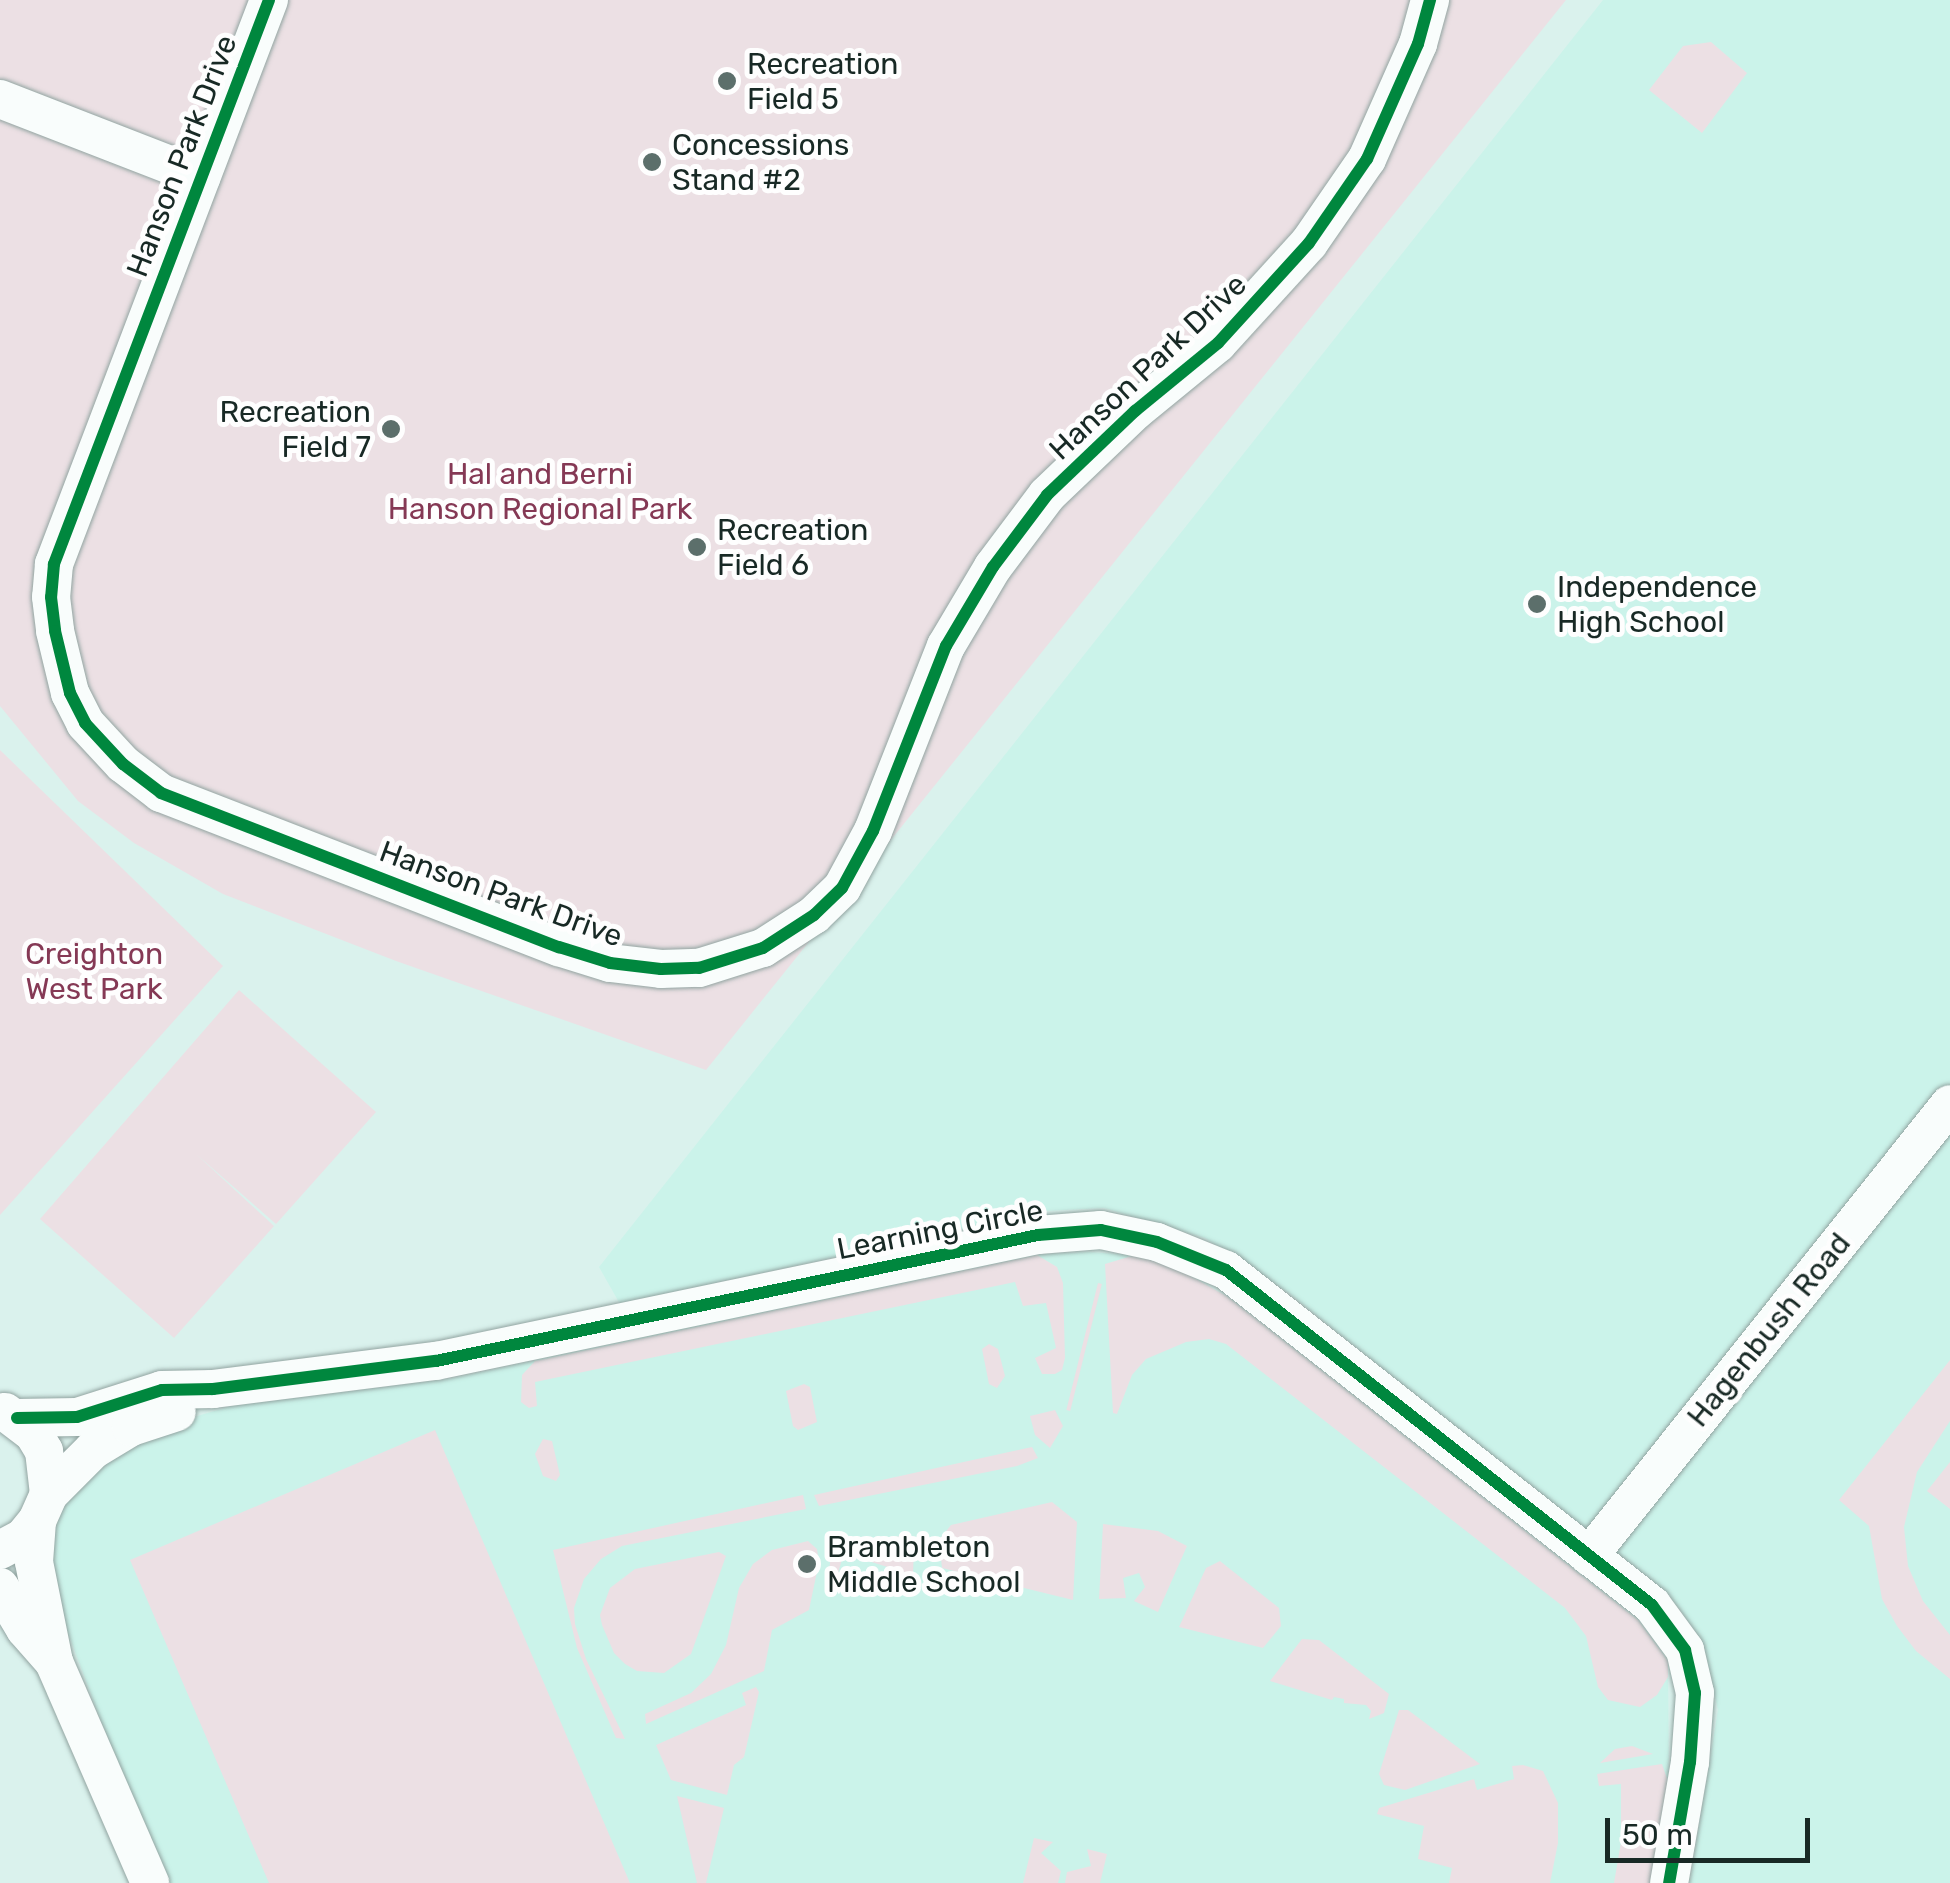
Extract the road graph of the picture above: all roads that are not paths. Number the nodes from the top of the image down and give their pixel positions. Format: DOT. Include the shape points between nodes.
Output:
graph roads {
  1 [pos="269,0"];
  2 [pos="1430,0"];
  3 [pos="0,98"];
  4 [pos="201,177"];
  5 [pos="1950,1104"];
  6 [pos="212,1390"];
  7 [pos="8,1414"];
  8 [pos="43,1508"];
  9 [pos="0,1550"];
  10 [pos="1588,1556"];
  11 [pos="0,1587"];
  12 [pos="54,1662"];
  13 [pos="150,1883"];
  14 [pos="1668,1883"];
  1 -- 4 [label="street, Hanson Park Drive"];
  2 -- 4 [label="street, Hanson Park Drive" via="1374,144 1309,243 1218,343 1057,485 993,567 946,646 873,832 842,888 787,936 699,968 632,967 581,955 161,793 122,764 85,723 62,671 51,597 54,564"];
  3 -- 4 [label="street"];
  5 -- 10 [label="street, Hagenbush Road"];
  6 -- 7 [label="street, Learning Circle" via="162,1390 78,1418"];
  6 -- 8 [label="street, Learning Circle" via="92,1450"];
  6 -- 10 [label="street, Learning Circle" via="436,1361 1002,1242 1101,1230 1157,1242 1226,1270"];
  7 -- 8 [label="street" via="44,1452"];
  8 -- 9 [label="street, Learning Circle" via="22,1538"];
  8 -- 12 [label="street" via="34,1562"];
  10 -- 14 [label="street, Learning Circle" via="1652,1605 1685,1650 1695,1693 1694,1731"];
  11 -- 12 [label="street"];
  12 -- 13 [label="street"];
}
